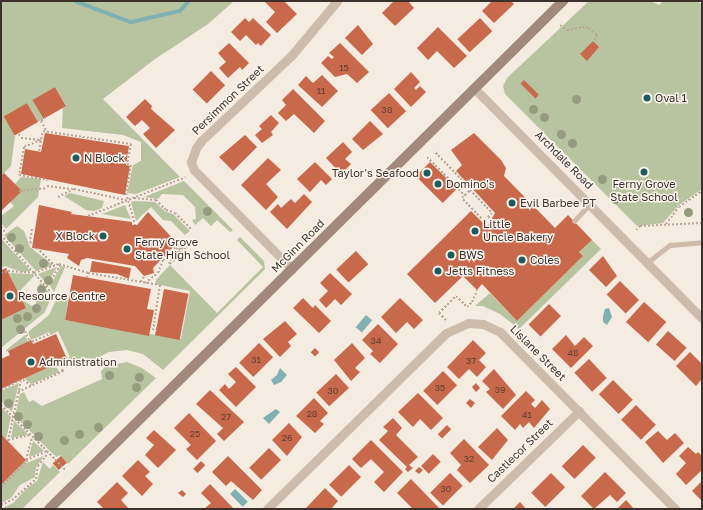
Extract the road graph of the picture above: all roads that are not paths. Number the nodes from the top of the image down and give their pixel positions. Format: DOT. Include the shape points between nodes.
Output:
graph roads {
  1 [pos="337,1"];
  2 [pos="563,1"];
  3 [pos="475,89"];
  4 [pos="590,204"];
  5 [pos="574,221"];
  6 [pos="702,242"];
  7 [pos="648,262"];
  8 [pos="292,269"];
  9 [pos="702,318"];
  10 [pos="579,411"];
  11 [pos="49,509"];
  12 [pos="267,509"];
  13 [pos="478,509"];
  14 [pos="675,509"];
  1 -- 8 [label="street, Persimmon Street" via="291,56 201,141 191,162 194,170"];
  2 -- 3 [label="street, McGinn Road"];
  3 -- 4 [label="street, Archdale Road"];
  3 -- 8 [label="street, McGinn Road"];
  4 -- 5 [label="lane"];
  4 -- 7 [label="street, Archdale Road"];
  6 -- 7 [label="lane" via="670,245"];
  7 -- 9 [label="street, Archdale Road"];
  8 -- 11 [label="street, McGinn Road"];
  10 -- 12 [label="street, Lislane Street" via="500,332 483,324 468,323 446,333"];
  10 -- 13 [label="street, Castlecor Street"];
  10 -- 14 [label="street, Lislane Street"];
}
